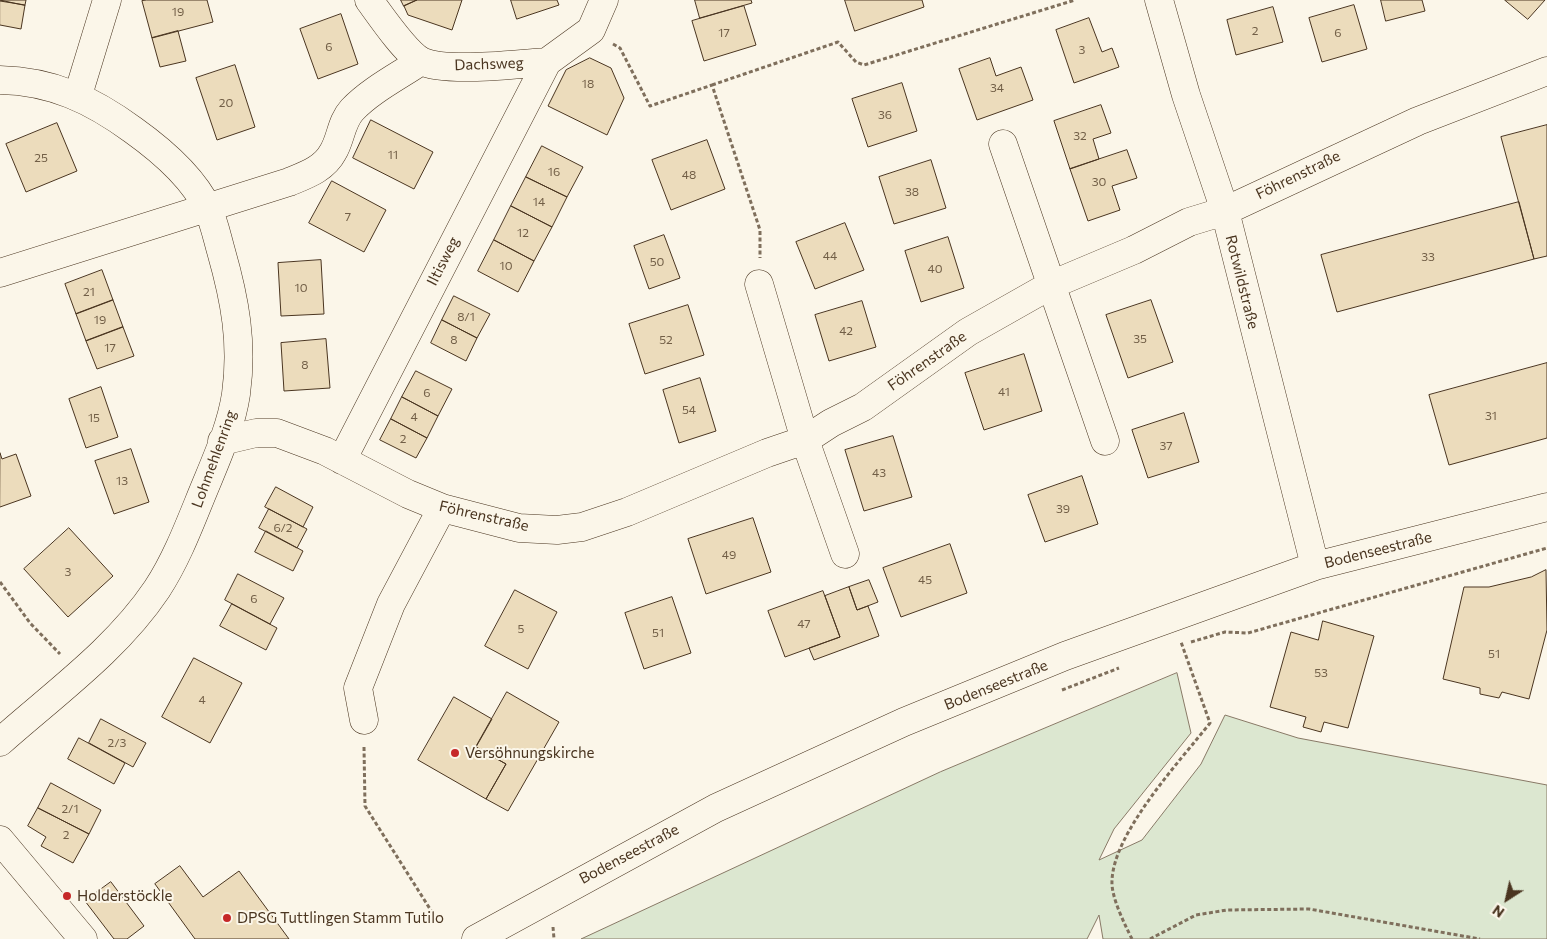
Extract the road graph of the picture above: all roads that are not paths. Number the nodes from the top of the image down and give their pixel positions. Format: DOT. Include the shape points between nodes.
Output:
graph roads {
  1 [pos="107,0"];
  2 [pos="369,0"];
  3 [pos="604,0"];
  4 [pos="1159,0"];
  5 [pos="421,61"];
  6 [pos="547,62"];
  7 [pos="1547,71"];
  8 [pos="0,80"];
  9 [pos="78,95"];
  10 [pos="1003,144"];
  11 [pos="208,208"];
  12 [pos="1224,211"];
  13 [pos="0,273"];
  14 [pos="759,284"];
  15 [pos="1051,285"];
  16 [pos="805,440"];
  17 [pos="222,441"];
  18 [pos="1105,441"];
  19 [pos="342,460"];
  20 [pos="1547,507"];
  21 [pos="442,508"];
  22 [pos="845,554"];
  23 [pos="1315,566"];
  24 [pos="364,720"];
  25 [pos="0,742"];
  26 [pos="0,840"];
  27 [pos="83,939"];
  28 [pos="476,939"];
  1 -- 9 [label="street"];
  2 -- 5 [label="street" via="392,32"];
  3 -- 6 [label="street" via="591,30"];
  4 -- 12 [label="street, Rotwildstraße"];
  5 -- 6 [label="street, Dachsweg" via="450,67"];
  5 -- 11 [label="street" via="350,112 333,153 315,172"];
  6 -- 19 [label="street, Iltisweg"];
  7 -- 12 [label="street, Föhrenstraße" via="1418,121"];
  8 -- 9 [label="street, Lohmehlenring" via="18,80"];
  9 -- 11 [label="street, Lohmehlenring" via="160,149 182,172"];
  10 -- 15 [label="street"];
  11 -- 13 [label="street"];
  11 -- 17 [label="street, Lohmehlenring" via="230,284 240,336 236,395"];
  12 -- 15 [label="street, Föhrenstraße" via="1189,222 1134,250"];
  12 -- 23 [label="street, Rotwildstraße"];
  14 -- 16 [label="street"];
  15 -- 16 [label="street, Föhrenstraße" via="968,332 863,407"];
  15 -- 18 [label="street"];
  16 -- 21 [label="street, Föhrenstraße" via="628,512 582,527 557,530 519,528"];
  16 -- 22 [label="street"];
  17 -- 19 [label="street, Föhrenstraße" via="256,433 278,433"];
  17 -- 25 [label="street, Lohmehlenring" via="186,534 157,589 114,641"];
  19 -- 21 [label="street, Föhrenstraße"];
  20 -- 23 [label="street, Bodenseestraße"];
  21 -- 24 [label="street" via="391,604 358,688"];
  23 -- 28 [label="street, Bodenseestraße" via="1065,656 904,722 716,808"];
  26 -- 27 [label="street"];
}
